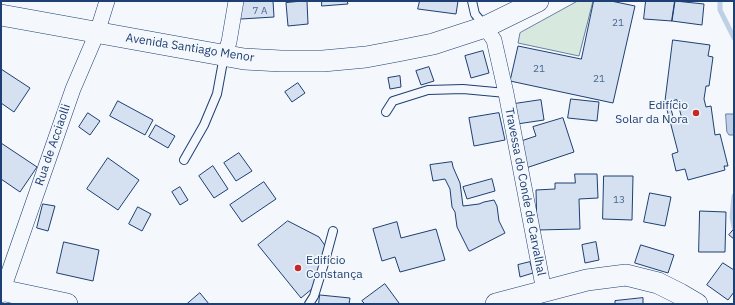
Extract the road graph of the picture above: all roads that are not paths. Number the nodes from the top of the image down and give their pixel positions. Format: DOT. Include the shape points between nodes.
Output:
graph roads {
  1 [pos="107,1"];
  2 [pos="236,1"];
  3 [pos="472,1"];
  4 [pos="538,1"];
  5 [pos="1,15"];
  6 [pos="485,27"];
  7 [pos="97,32"];
  8 [pos="224,56"];
  9 [pos="506,93"];
  10 [pos="386,112"];
  11 [pos="184,160"];
  12 [pos="333,231"];
  13 [pos="544,291"];
  14 [pos="2,292"];
  15 [pos="68,304"];
  16 [pos="309,304"];
  17 [pos="496,304"];
  18 [pos="697,304"];
  1 -- 7 [label="street, Rua de Acciaolli"];
  2 -- 8 [label="street"];
  3 -- 6 [label="lane, Travessa do Conde de Carvalhal" via="475,14"];
  4 -- 6 [label="main road, Avenida Santiago Menor"];
  5 -- 7 [label="main road, Avenida Santiago Menor"];
  6 -- 8 [label="main road, Avenida Santiago Menor" via="433,44 366,57 281,61"];
  6 -- 9 [label="street, Travessa do Conde de Carvalhal" via="494,40"];
  7 -- 8 [label="main road, Avenida Santiago Menor"];
  7 -- 14 [label="street, Rua de Acciaolli" via="73,89"];
  8 -- 11 [label="lane" via="217,94 204,125"];
  9 -- 10 [label="lane, Travessa do Conde de Carvalhal" via="464,89 428,90 393,101"];
  9 -- 13 [label="street, Travessa do Conde de Carvalhal"];
  12 -- 16 [label="lane" via="314,296"];
  13 -- 17 [label="main road"];
  13 -- 18 [label="main road" via="587,280 626,275 658,283"];
  14 -- 15 [label="main road"];
}
